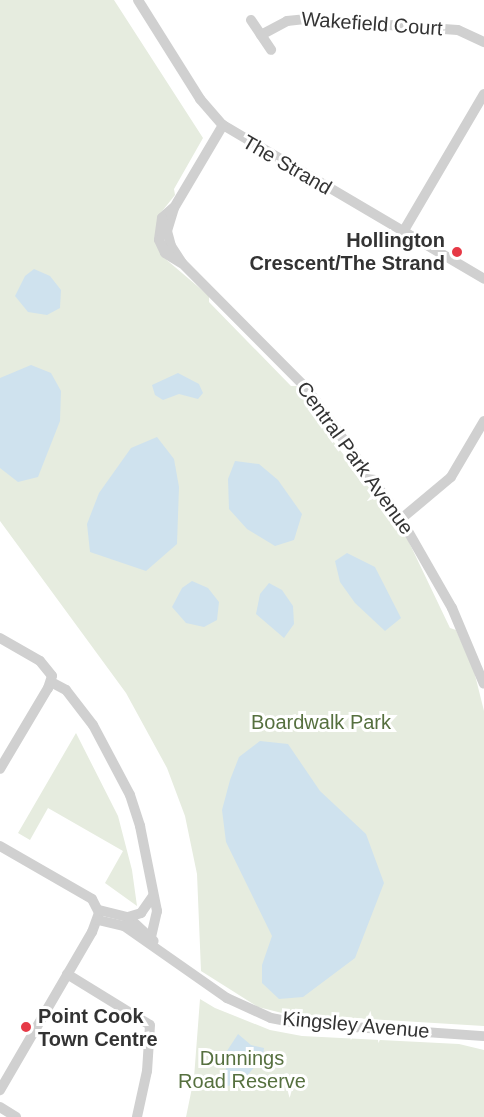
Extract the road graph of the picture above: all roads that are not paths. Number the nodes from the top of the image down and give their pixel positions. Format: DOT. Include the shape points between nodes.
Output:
graph roads {
  1 [pos="138,0"];
  2 [pos="251,20"];
  3 [pos="261,35"];
  4 [pos="484,42"];
  5 [pos="271,50"];
  6 [pos="484,94"];
  7 [pos="223,126"];
  8 [pos="403,232"];
  9 [pos="484,279"];
  10 [pos="484,421"];
  11 [pos="401,519"];
  12 [pos="0,638"];
  13 [pos="51,679"];
  14 [pos="484,684"];
  15 [pos="0,769"];
  16 [pos="0,846"];
  17 [pos="153,896"];
  18 [pos="98,915"];
  19 [pos="128,917"];
  20 [pos="151,937"];
  21 [pos="157,947"];
  22 [pos="67,974"];
  23 [pos="484,1029"];
  24 [pos="466,1033"];
  25 [pos="484,1036"];
  26 [pos="0,1090"];
  27 [pos="0,1107"];
  28 [pos="16,1117"];
  29 [pos="137,1117"];
  1 -- 7 [label="street, The Strand" via="200,99"];
  2 -- 3 [label="street"];
  3 -- 4 [label="street, Wakefield Court" via="298,18 458,30"];
  3 -- 5 [label="street"];
  6 -- 8 [label="street"];
  7 -- 8 [label="street, The Strand"];
  7 -- 11 [label="street, Central Park Avenue" via="174,208 162,218 159,240 165,253 182,263 299,380"];
  8 -- 9 [label="street, The Strand"];
  10 -- 11 [label="street" via="451,477"];
  11 -- 14 [label="street, Central Park Avenue" via="452,608"];
  12 -- 13 [label="street" via="39,661"];
  13 -- 15 [label="street"];
  13 -- 17 [label="street" via="66,690 93,725 130,795"];
  16 -- 18 [label="street" via="92,899"];
  17 -- 19 [label="street" via="141,913"];
  17 -- 20 [label="street" via="157,917"];
  18 -- 19 [label="street, Kingsley Avenue"];
  18 -- 21 [label="street, Kingsley Avenue"];
  18 -- 22 [label="street"];
  19 -- 20 [label="street, Kingsley Avenue"];
  20 -- 21 [label="street, Kingsley Avenue"];
  21 -- 24 [label="street, Kingsley Avenue" via="227,998 271,1018 296,1023"];
  22 -- 26 [label="street"];
  22 -- 29 [label="street" via="150,1025 147,1071"];
  23 -- 24 [label="street, Kingsley Avenue"];
  24 -- 25 [label="street, Kingsley Avenue"];
  27 -- 28 [label="street"];
}
